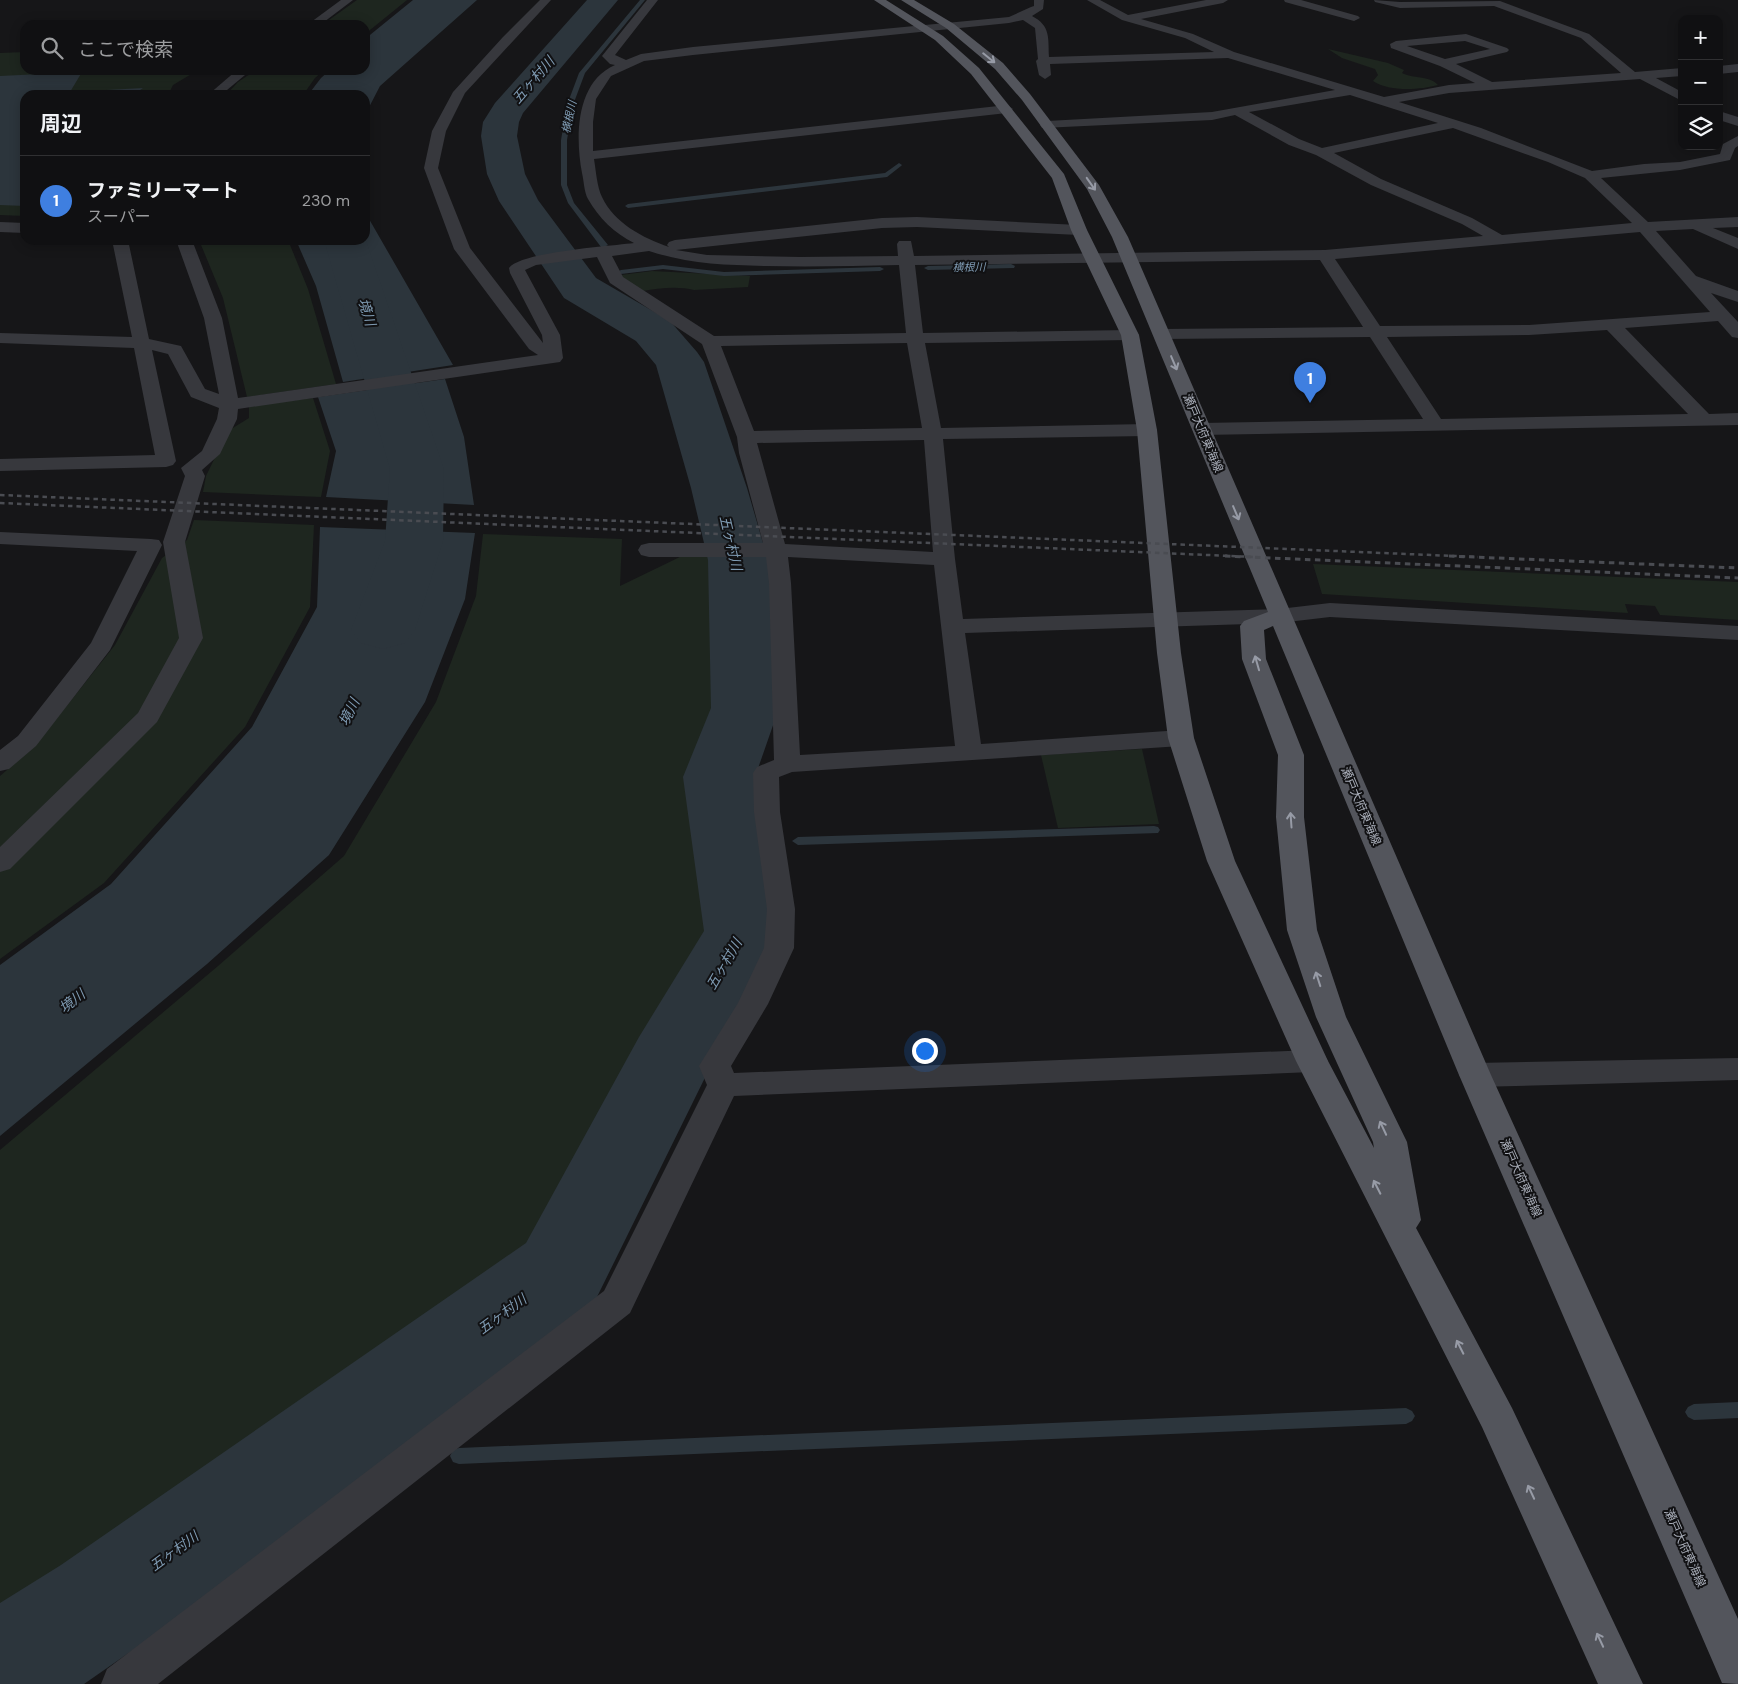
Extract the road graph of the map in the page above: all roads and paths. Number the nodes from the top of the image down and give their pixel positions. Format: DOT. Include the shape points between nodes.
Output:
graph roads {
  1 [pos="348,0"];
  2 [pos="546,0"];
  3 [pos="653,0"];
  4 [pos="879,0"];
  5 [pos="906,0"];
  6 [pos="1039,0"];
  7 [pos="1092,0"];
  8 [pos="1223,0"];
  9 [pos="1289,0"];
  10 [pos="1379,0"];
  11 [pos="1491,2"];
  12 [pos="1025,17"];
  13 [pos="1126,18"];
  14 [pos="1354,18"];
  15 [pos="320,20"];
  16 [pos="950,26"];
  17 [pos="923,28"];
  18 [pos="1230,55"];
  19 [pos="1042,61"];
  20 [pos="626,64"];
  21 [pos="1444,64"];
  22 [pos="1738,68"];
  23 [pos="1723,70"];
  24 [pos="1678,72"];
  25 [pos="238,75"];
  26 [pos="1045,75"];
  27 [pos="1636,75"];
  28 [pos="1490,86"];
  29 [pos="219,90"];
  30 [pos="1352,91"];
  31 [pos="1678,95"];
  32 [pos="1384,101"];
  33 [pos="1007,109"];
  34 [pos="1239,112"];
  35 [pos="1723,116"];
  36 [pos="1738,122"];
  37 [pos="1454,124"];
  38 [pos="1047,126"];
  39 [pos="1738,140"];
  40 [pos="1322,152"];
  41 [pos="586,156"];
  42 [pos="1590,175"];
  43 [pos="903,222"];
  44 [pos="1738,222"];
  45 [pos="1691,224"];
  46 [pos="0,227"];
  47 [pos="1644,227"];
  48 [pos="20,228"];
  49 [pos="1079,230"];
  50 [pos="1498,239"];
  51 [pos="1738,244"];
  52 [pos="121,245"];
  53 [pos="186,245"];
  54 [pos="650,246"];
  55 [pos="666,251"];
  56 [pos="598,253"];
  57 [pos="1325,256"];
  58 [pos="1093,258"];
  59 [pos="1128,258"];
  60 [pos="907,261"];
  61 [pos="1690,280"];
  62 [pos="1738,297"];
  63 [pos="1722,316"];
  64 [pos="1611,324"];
  65 [pos="1375,332"];
  66 [pos="1738,332"];
  67 [pos="1162,334"];
  68 [pos="1130,335"];
  69 [pos="0,338"];
  70 [pos="915,338"];
  71 [pos="710,342"];
  72 [pos="142,343"];
  73 [pos="554,358"];
  74 [pos="229,405"];
  75 [pos="1738,419"];
  76 [pos="1704,420"];
  77 [pos="1436,425"];
  78 [pos="1202,429"];
  79 [pos="1147,430"];
  80 [pos="933,434"];
  81 [pos="747,437"];
  82 [pos="166,461"];
  83 [pos="0,465"];
  84 [pos="191,468"];
  85 [pos="0,538"];
  86 [pos="174,542"];
  87 [pos="151,545"];
  88 [pos="649,550"];
  89 [pos="774,550"];
  90 [pos="944,559"];
  91 [pos="1279,616"];
  92 [pos="1166,619"];
  93 [pos="952,626"];
  94 [pos="1738,633"];
  95 [pos="1181,738"];
  96 [pos="969,753"];
  97 [pos="0,763"];
  98 [pos="787,764"];
  99 [pos="0,863"];
  100 [pos="1312,1061"];
  101 [pos="1738,1069"];
  102 [pos="1475,1075"];
  103 [pos="722,1085"];
  104 [pos="1406,1244"];
  105 [pos="1738,1668"];
  106 [pos="123,1684"];
  107 [pos="1620,1684"];
  1 -- 15 [label="street"];
  2 -- 73 [label="street" via="459,92 439,131 431,168 462,249 535,345"];
  3 -- 20 [label="street" via="608,56"];
  4 -- 17 [label="main road"];
  5 -- 16 [label="main road, 瀬戸大府東海線"];
  6 -- 12 [label="street" via="1039,7"];
  7 -- 13 [label="street"];
  8 -- 13 [label="street"];
  9 -- 14 [label="street"];
  10 -- 11 [label="street" via="1400,5"];
  11 -- 27 [label="street" via="1585,36"];
  12 -- 16 [label="street"];
  12 -- 19 [label="street" via="1041,28"];
  13 -- 18 [label="street" via="1189,36"];
  16 -- 17 [label="street"];
  16 -- 38 [label="main road, 瀬戸大府東海線, one-way" via="999,66"];
  17 -- 20 [label="street" via="693,51 641,58"];
  17 -- 33 [label="main road" via="975,71"];
  18 -- 19 [label="street"];
  18 -- 30 [label="street"];
  19 -- 26 [label="street"];
  20 -- 41 [label="street" via="607,73 590,99"];
  21 -- 21 [label="street" via="1396,44 1466,37 1503,50"];
  21 -- 28 [label="street"];
  22 -- 23 [label="street"];
  24 -- 27 [label="street"];
  25 -- 29 [label="street"];
  27 -- 28 [label="street"];
  27 -- 31 [label="street"];
  28 -- 32 [label="street" via="1450,89"];
  30 -- 32 [label="street"];
  30 -- 34 [label="street"];
  32 -- 37 [label="street"];
  33 -- 41 [label="street"];
  33 -- 49 [label="main road" via="1059,177"];
  34 -- 38 [label="street"];
  34 -- 40 [label="street" via="1294,142"];
  35 -- 36 [label="street"];
  37 -- 40 [label="street"];
  37 -- 42 [label="street"];
  38 -- 59 [label="main road, 瀬戸大府東海線, one-way" via="1094,188"];
  39 -- 42 [label="street" via="1728,147 1725,157 1680,166"];
  40 -- 50 [label="street" via="1376,182 1467,221"];
  41 -- 54 [label="street" via="594,197 601,209 624,232"];
  42 -- 47 [label="street"];
  43 -- 49 [label="street"];
  43 -- 55 [label="street" via="676,245"];
  43 -- 60 [label="street"];
  44 -- 45 [label="street"];
  45 -- 47 [label="street"];
  45 -- 51 [label="street"];
  46 -- 48 [label="street"];
  47 -- 50 [label="street"];
  47 -- 61 [label="street"];
  49 -- 58 [label="main road"];
  50 -- 57 [label="street"];
  52 -- 72 [label="street"];
  53 -- 74 [label="street" via="213,318"];
  54 -- 55 [label="street"];
  54 -- 56 [label="street"];
  55 -- 60 [label="street" via="707,260"];
  56 -- 71 [label="street" via="616,280"];
  56 -- 73 [label="street" via="532,261 517,268 551,335"];
  57 -- 59 [label="street"];
  57 -- 65 [label="street"];
  58 -- 59 [label="street"];
  58 -- 60 [label="street"];
  58 -- 68 [label="main road"];
  59 -- 67 [label="main road, 瀬戸大府東海線"];
  60 -- 70 [label="street"];
  61 -- 62 [label="street"];
  61 -- 63 [label="street"];
  63 -- 64 [label="street"];
  63 -- 66 [label="street"];
  64 -- 65 [label="street" via="1529,330"];
  64 -- 76 [label="street"];
  65 -- 67 [label="street"];
  65 -- 77 [label="street"];
  67 -- 78 [label="main road, 瀬戸大府東海線, one-way"];
  68 -- 70 [label="street"];
  68 -- 79 [label="main road"];
  69 -- 72 [label="street"];
  70 -- 71 [label="street"];
  70 -- 80 [label="street"];
  71 -- 81 [label="street"];
  72 -- 74 [label="street" via="175,350 198,393"];
  72 -- 82 [label="street"];
  73 -- 74 [label="street"];
  74 -- 84 [label="street" via="227,419 210,454"];
  75 -- 76 [label="street"];
  76 -- 77 [label="street"];
  77 -- 78 [label="street"];
  78 -- 91 [label="main road, 瀬戸大府東海線, one-way"];
  79 -- 80 [label="street"];
  79 -- 92 [label="main road"];
  80 -- 81 [label="street"];
  80 -- 90 [label="street"];
  81 -- 89 [label="street"];
  82 -- 83 [label="street"];
  82 -- 84 [label="street"];
  84 -- 86 [label="street" via="195,476"];
  85 -- 87 [label="street"];
  86 -- 87 [label="street"];
  86 -- 99 [label="street" via="191,638 148,717"];
  87 -- 97 [label="street" via="102,645 26,741"];
  88 -- 89 [label="street"];
  89 -- 90 [label="street"];
  89 -- 98 [label="street" via="780,583"];
  90 -- 93 [label="street"];
  91 -- 92 [label="street"];
  91 -- 94 [label="street" via="1330,610"];
  91 -- 102 [label="main road, 瀬戸大府東海線"];
  104 -- 91 [label="main road, one-way" via="1390,1142 1331,1017 1302,930 1290,817 1290,755 1254,659 1252,626"];
  92 -- 93 [label="street"];
  92 -- 95 [label="main road"];
  93 -- 96 [label="street"];
  95 -- 96 [label="street"];
  95 -- 100 [label="main road" via="1221,861"];
  96 -- 98 [label="street"];
  98 -- 103 [label="street" via="766,773 767,812 781,909 779,948 753,1004 715,1066"];
  100 -- 103 [label="street"];
  104 -- 100 [label="main road, one-way"];
  101 -- 102 [label="street"];
  102 -- 105 [label="main road, 瀬戸大府東海線"];
  103 -- 106 [label="street" via="617,1302"];
  107 -- 104 [label="main road, one-way" via="1498,1420"];
}
